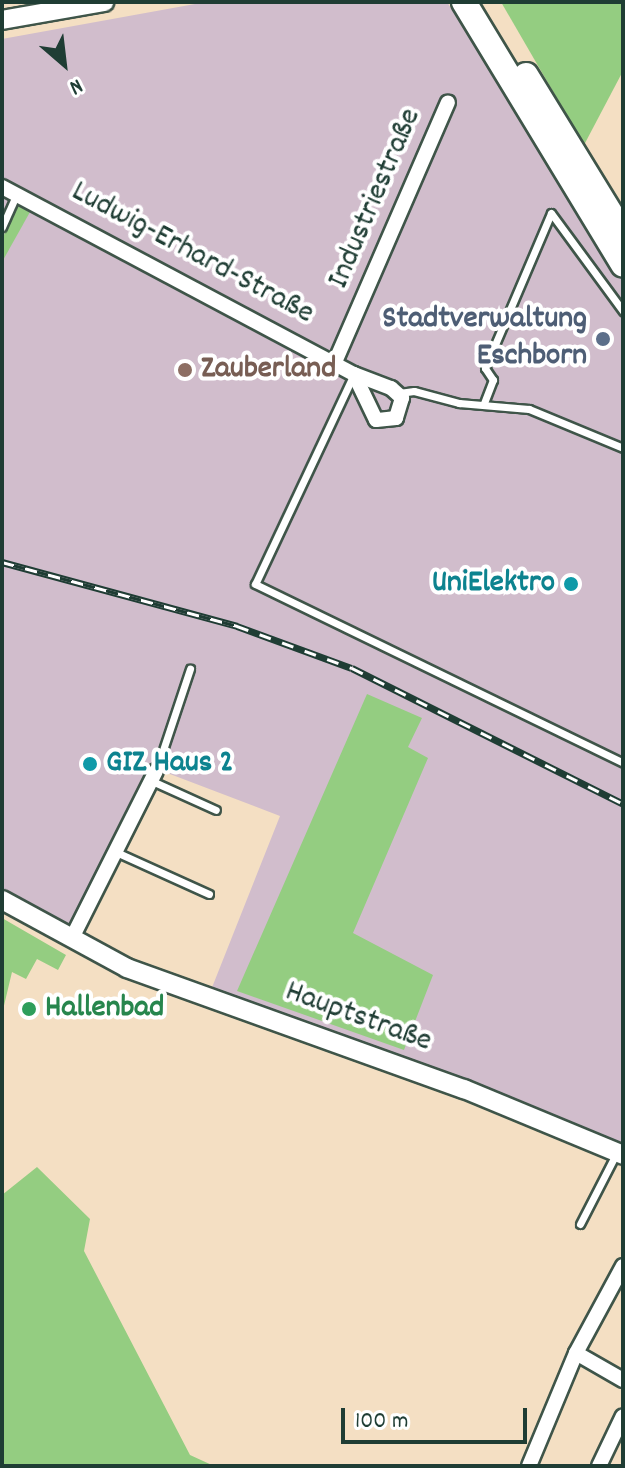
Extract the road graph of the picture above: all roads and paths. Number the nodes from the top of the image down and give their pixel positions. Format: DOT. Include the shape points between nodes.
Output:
graph roads {
  1 [pos="104,2"];
  2 [pos="464,2"];
  3 [pos="482,2"];
  4 [pos="2,20"];
  5 [pos="448,102"];
  6 [pos="2,187"];
  7 [pos="17,194"];
  8 [pos="2,227"];
  9 [pos="623,233"];
  10 [pos="623,265"];
  11 [pos="623,311"];
  12 [pos="335,362"];
  13 [pos="354,374"];
  14 [pos="399,393"];
  15 [pos="484,403"];
  16 [pos="623,448"];
  17 [pos="190,669"];
  18 [pos="623,763"];
  19 [pos="154,776"];
  20 [pos="216,810"];
  21 [pos="116,852"];
  22 [pos="209,894"];
  23 [pos="2,900"];
  24 [pos="72,938"];
  25 [pos="620,1153"];
  26 [pos="580,1224"];
  27 [pos="623,1266"];
  28 [pos="576,1353"];
  29 [pos="623,1380"];
  30 [pos="623,1416"];
  31 [pos="529,1466"];
  32 [pos="599,1466"];
  1 -- 4 [label="street"];
  2 -- 10 [label="highway"];
  3 -- 9 [label="highway"];
  5 -- 12 [label="street, Industriestraße"];
  6 -- 7 [label="street, Ludwig-Erhard-Straße"];
  7 -- 8 [label="lane"];
  7 -- 12 [label="street, Ludwig-Erhard-Straße"];
  11 -- 15 [label="lane" via="551,213 485,368 493,380"];
  12 -- 13 [label="street, Ludwig-Erhard-Straße"];
  13 -- 14 [label="street, Ludwig-Erhard-Straße"];
  13 -- 14 [label="street" via="376,420 396,418 403,405"];
  13 -- 18 [label="lane" via="255,584"];
  14 -- 15 [label="lane"];
  15 -- 16 [label="lane" via="529,409"];
  17 -- 19 [label="lane"];
  19 -- 20 [label="lane"];
  19 -- 21 [label="street"];
  21 -- 22 [label="lane"];
  21 -- 24 [label="street"];
  23 -- 24 [label="street, Hauptstraße"];
  24 -- 25 [label="street, Hauptstraße" via="127,968 464,1089"];
  25 -- 26 [label="lane"];
  27 -- 28 [label="street"];
  28 -- 29 [label="street"];
  28 -- 31 [label="street"];
  30 -- 32 [label="street"];
}
